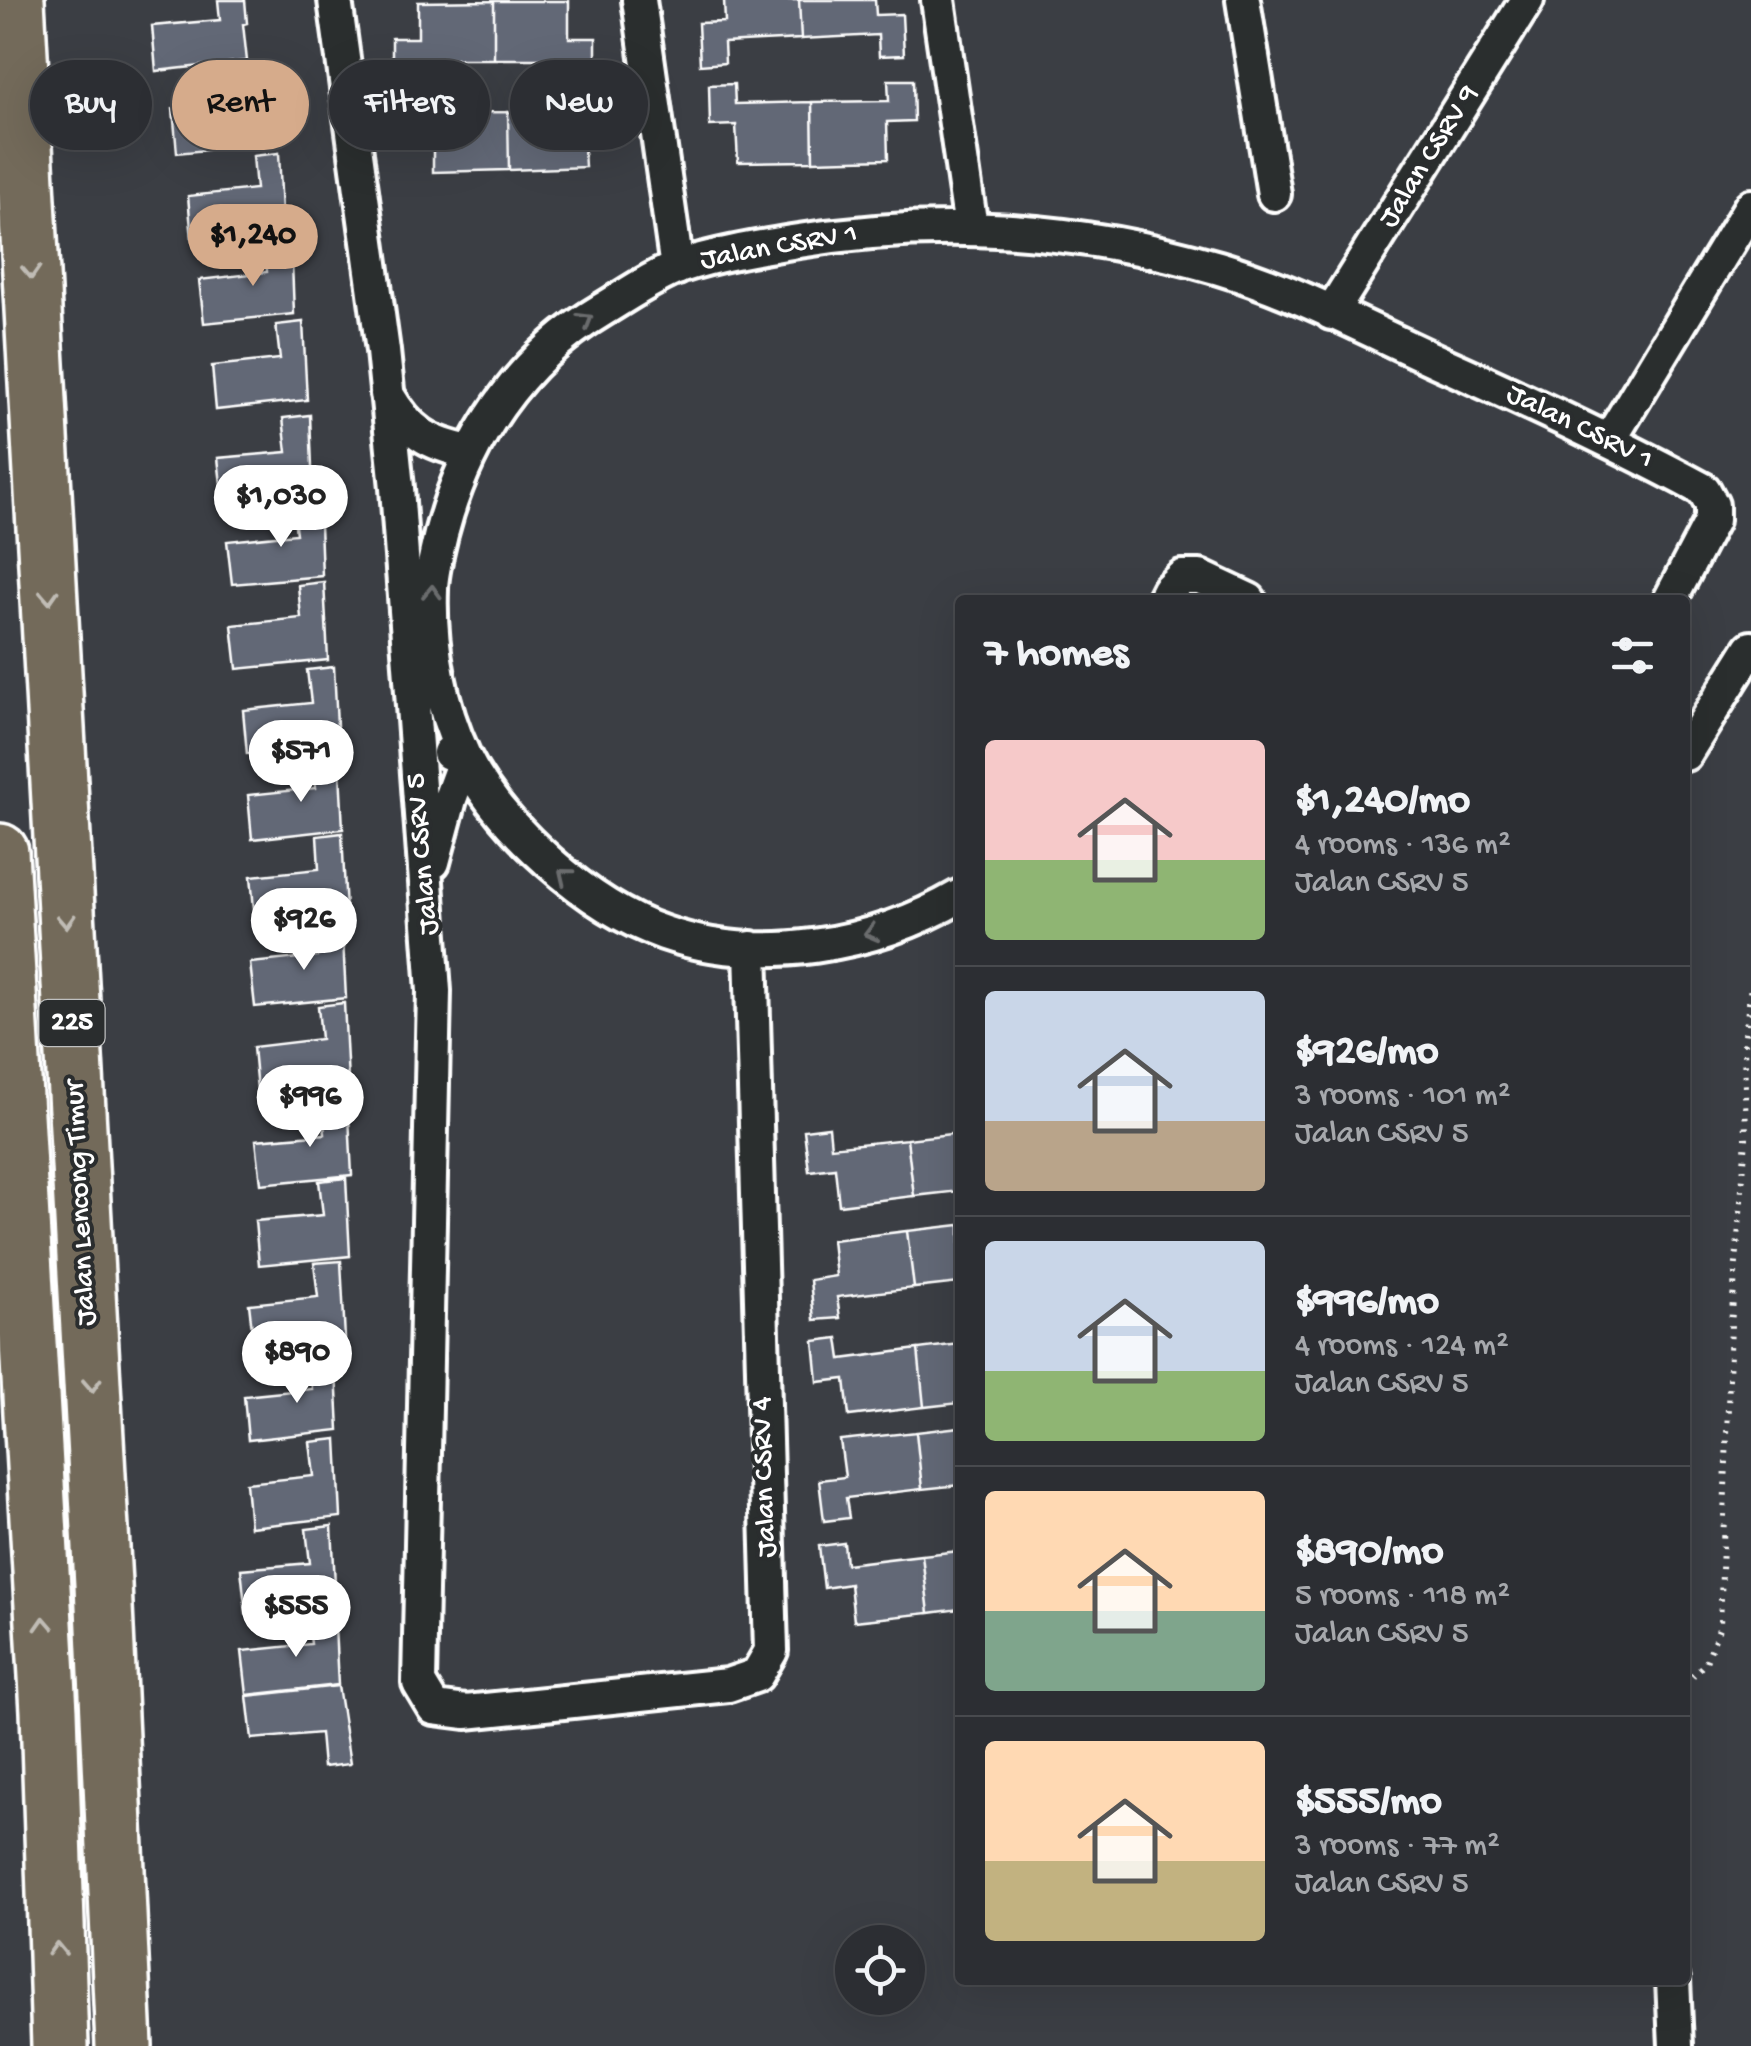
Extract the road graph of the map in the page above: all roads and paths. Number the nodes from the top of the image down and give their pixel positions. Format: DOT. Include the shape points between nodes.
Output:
graph roads {
  1 [pos="16,0"];
  2 [pos="334,0"];
  3 [pos="639,0"];
  4 [pos="938,0"];
  5 [pos="1243,0"];
  6 [pos="1527,0"];
  7 [pos="1274,194"];
  8 [pos="1751,206"];
  9 [pos="971,228"];
  10 [pos="677,268"];
  11 [pos="1331,313"];
  12 [pos="387,394"];
  13 [pos="1610,439"];
  14 [pos="470,452"];
  15 [pos="1167,595"];
  16 [pos="1238,595"];
  17 [pos="1673,595"];
  18 [pos="1751,648"];
  19 [pos="414,725"];
  20 [pos="1690,734"];
  21 [pos="465,758"];
  22 [pos="0,852"];
  23 [pos="427,891"];
  24 [pos="955,898"];
  25 [pos="752,948"];
  26 [pos="1751,985"];
  27 [pos="1747,1186"];
  28 [pos="1690,1679"];
  29 [pos="434,1708"];
  30 [pos="1673,1985"];
  31 [pos="60,2046"];
  32 [pos="124,2046"];
  33 [pos="1676,2046"];
  1 -- 32 [label="highway, Jalan Lencong Timur / 225, one-way"];
  2 -- 12 [label="street, Jalan CSRV 5"];
  3 -- 10 [label="street"];
  4 -- 9 [label="street"];
  5 -- 7 [label="street"];
  6 -- 11 [label="street, Jalan CSRV 9"];
  8 -- 13 [label="street"];
  9 -- 10 [label="street, Jalan CSRV 1" via="833,235"];
  9 -- 11 [label="street, Jalan CSRV 1" via="1030,230 1153,252 1222,269"];
  14 -- 10 [label="street, Jalan CSRV 1, one-way" via="536,358 570,329"];
  11 -- 13 [label="street, Jalan CSRV 1"];
  12 -- 14 [label="street" via="422,438"];
  12 -- 19 [label="street, Jalan CSRV 5"];
  13 -- 17 [label="street, Jalan CSRV 1" via="1704,490 1712,505 1712,520"];
  21 -- 14 [label="street, Jalan CSRV 1, one-way" via="440,688 430,588 447,511"];
  15 -- 16 [label="street" via="1182,578 1200,577"];
  18 -- 20 [label="street"];
  19 -- 21 [label="street" via="440,749"];
  19 -- 23 [label="street, Jalan CSRV 5"];
  21 -- 23 [label="street"];
  25 -- 21 [label="street, Jalan CSRV 1, one-way" via="663,933 615,910 538,853"];
  31 -- 22 [label="highway, Jalan Lencong Timur / 225, one-way" via="49,1711"];
  23 -- 29 [label="street, Jalan CSRV 5" via="434,991 419,1684"];
  24 -- 25 [label="street, Jalan CSRV 1, one-way" via="873,934"];
  25 -- 29 [label="street, Jalan CSRV 4" via="771,1651 757,1675 728,1685 466,1712"];
  26 -- 27 [label="path" via="1744,1043"];
  27 -- 28 [label="path" via="1731,1325 1720,1626 1706,1662"];
  30 -- 33 [label="street"];
}
